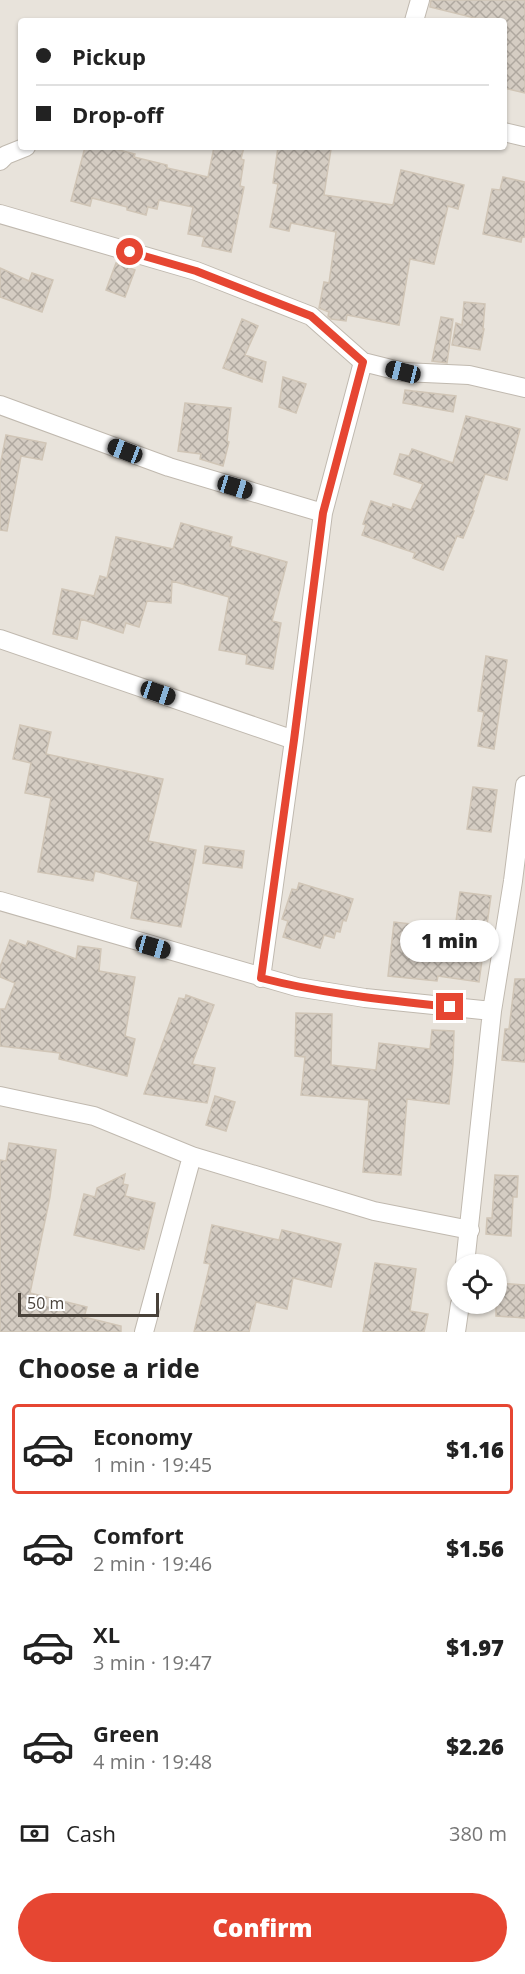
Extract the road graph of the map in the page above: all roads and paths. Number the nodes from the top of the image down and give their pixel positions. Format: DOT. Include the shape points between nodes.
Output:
graph roads {
  1 [pos="420,0"];
  2 [pos="415,18"];
  3 [pos="507,133"];
  4 [pos="525,137"];
  5 [pos="18,150"];
  6 [pos="0,161"];
  7 [pos="0,214"];
  8 [pos="363,362"];
  9 [pos="525,388"];
  10 [pos="0,405"];
  11 [pos="323,513"];
  12 [pos="0,639"];
  13 [pos="294,740"];
  14 [pos="525,785"];
  15 [pos="0,901"];
  16 [pos="261,978"];
  17 [pos="492,1011"];
  18 [pos="0,1096"];
  19 [pos="192,1156"];
  20 [pos="470,1230"];
  21 [pos="466,1254"];
  22 [pos="459,1314"];
  23 [pos="144,1332"];
  24 [pos="456,1332"];
  1 -- 2 [label="street"];
  3 -- 4 [label="street"];
  5 -- 6 [label="street"];
  7 -- 8 [label="street" via="196,271 311,316"];
  8 -- 9 [label="street" via="403,372 468,375"];
  8 -- 11 [label="street"];
  10 -- 11 [label="street" via="169,467"];
  11 -- 13 [label="street"];
  12 -- 13 [label="street"];
  13 -- 16 [label="street"];
  14 -- 17 [label="street"];
  15 -- 16 [label="street"];
  16 -- 17 [label="street" via="365,998"];
  17 -- 20 [label="street"];
  18 -- 19 [label="street" via="94,1116"];
  19 -- 20 [label="street" via="374,1211"];
  19 -- 23 [label="street"];
  20 -- 21 [label="street"];
  22 -- 24 [label="street"];
}
